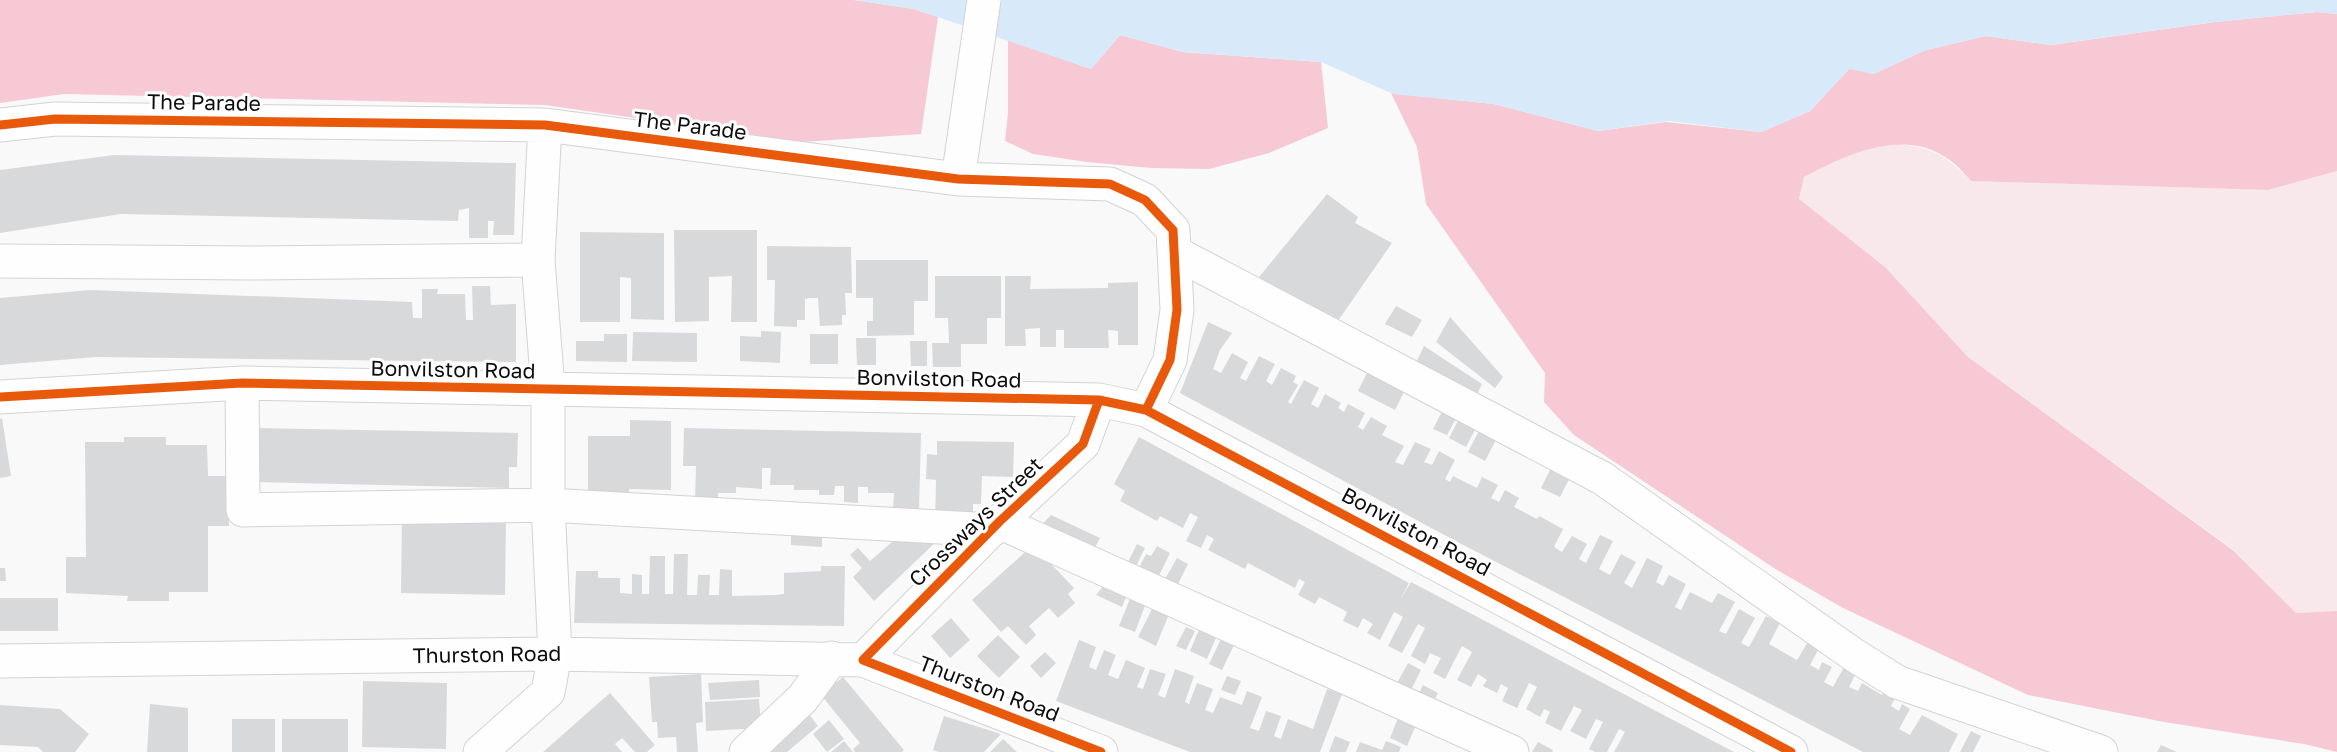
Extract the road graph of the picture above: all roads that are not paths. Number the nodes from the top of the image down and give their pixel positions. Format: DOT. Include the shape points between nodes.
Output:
graph roads {
  1 [pos="984,0"];
  2 [pos="545,124"];
  3 [pos="0,125"];
  4 [pos="958,179"];
  5 [pos="1174,252"];
  6 [pos="538,260"];
  7 [pos="0,261"];
  8 [pos="242,384"];
  9 [pos="548,389"];
  10 [pos="0,397"];
  11 [pos="1099,400"];
  12 [pos="1146,410"];
  13 [pos="548,506"];
  14 [pos="996,526"];
  15 [pos="555,654"];
  16 [pos="848,659"];
  17 [pos="0,661"];
  18 [pos="1062,743"];
  19 [pos="480,752"];
  20 [pos="746,752"];
  21 [pos="1101,752"];
  22 [pos="1512,752"];
  23 [pos="1791,752"];
  24 [pos="2101,752"];
  1 -- 4 [label="street"];
  2 -- 3 [label="street, The Parade" via="55,119"];
  2 -- 4 [label="street, The Parade"];
  2 -- 6 [label="street"];
  4 -- 5 [label="street, The Parade" via="1110,184 1145,200 1173,230"];
  5 -- 12 [label="street, The Parade" via="1177,309 1170,360"];
  5 -- 24 [label="street" via="1602,478 1897,682"];
  6 -- 7 [label="street"];
  6 -- 9 [label="street"];
  8 -- 9 [label="street, Bonvilston Road"];
  8 -- 10 [label="street, Bonvilston Road"];
  8 -- 13 [label="street" via="243,510"];
  9 -- 11 [label="street, Bonvilston Road"];
  9 -- 13 [label="street"];
  11 -- 12 [label="street, Bonvilston Road"];
  11 -- 14 [label="street, Crossways Street" via="1083,444"];
  12 -- 23 [label="street, Bonvilston Road"];
  13 -- 14 [label="street"];
  13 -- 15 [label="street"];
  14 -- 16 [label="street, Crossways Street"];
  14 -- 22 [label="street"];
  15 -- 16 [label="street, Thurston Road"];
  15 -- 17 [label="street, Thurston Road"];
  15 -- 19 [label="street" via="548,692"];
  16 -- 18 [label="street, Thurston Road"];
  16 -- 20 [label="street, Crossways Street"];
  18 -- 21 [label="street, Thurston Road"];
}
